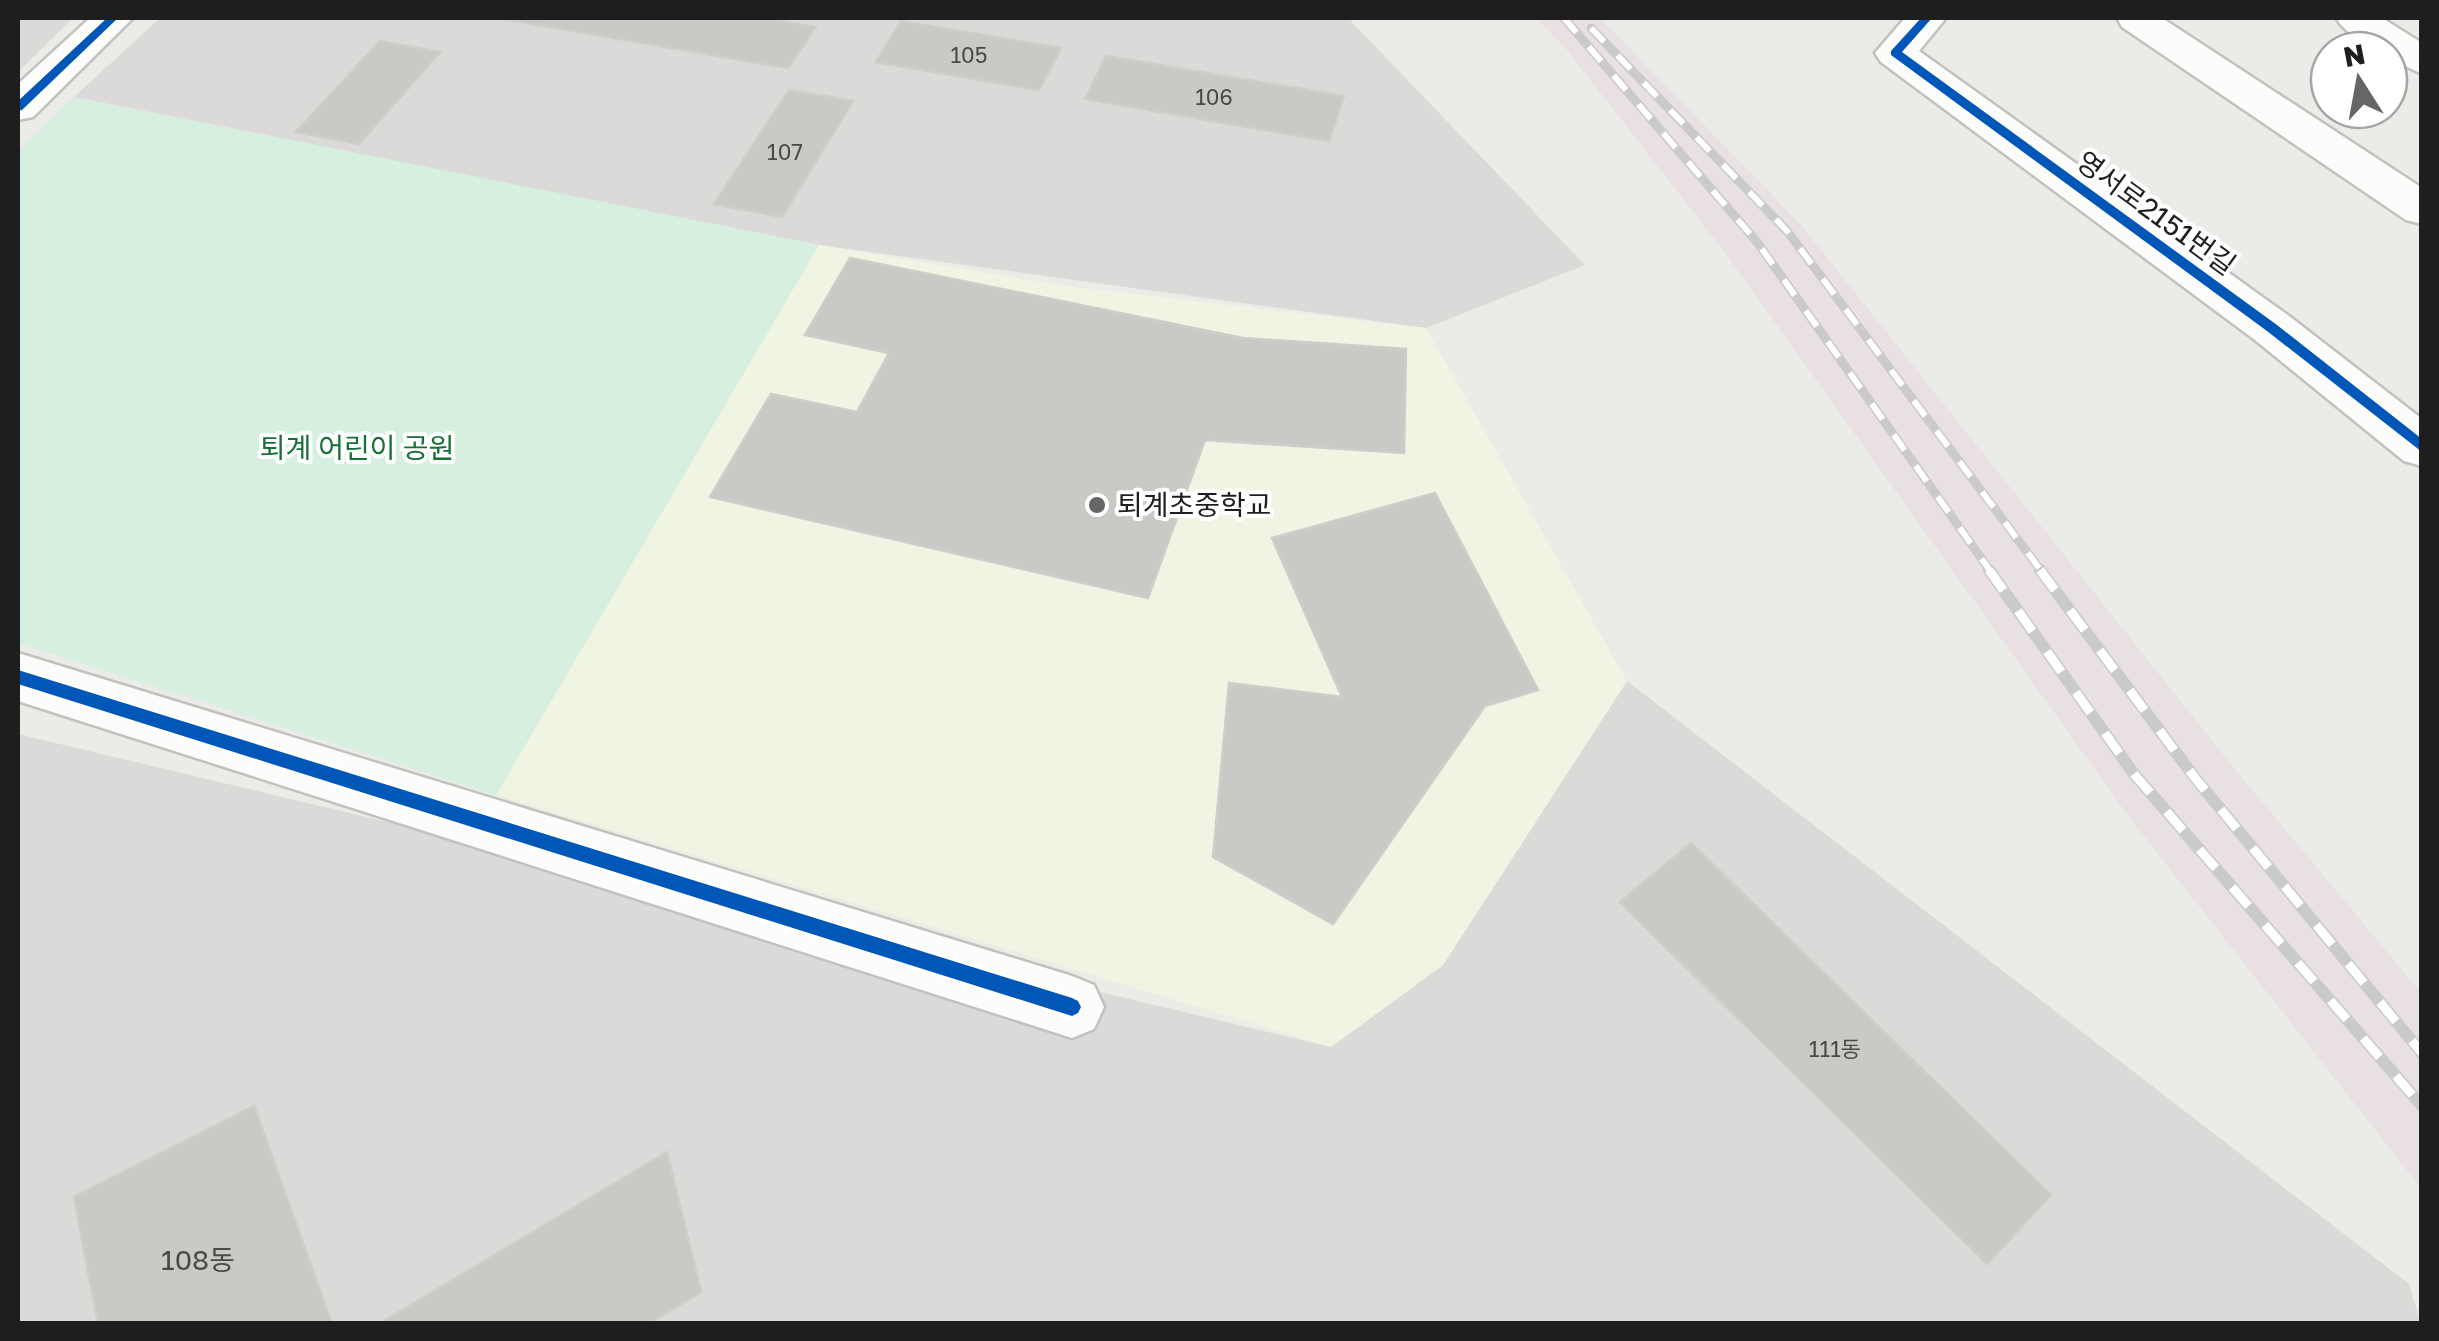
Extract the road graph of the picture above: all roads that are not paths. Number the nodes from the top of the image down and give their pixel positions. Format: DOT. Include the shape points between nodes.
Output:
graph roads {
  1 [pos="113,18"];
  2 [pos="1927,18"];
  3 [pos="2136,18"];
  4 [pos="2355,18"];
  5 [pos="2422,62"];
  6 [pos="18,107"];
  7 [pos="2422,209"];
  8 [pos="2422,447"];
  9 [pos="18,677"];
  10 [pos="1072,1007"];
  1 -- 6 [label="street"];
  2 -- 8 [label="street, 영서로2151번길" via="1895,53 2272,328"];
  3 -- 7 [label="street"];
  4 -- 5 [label="street"];
  9 -- 10 [label="street"];
}
